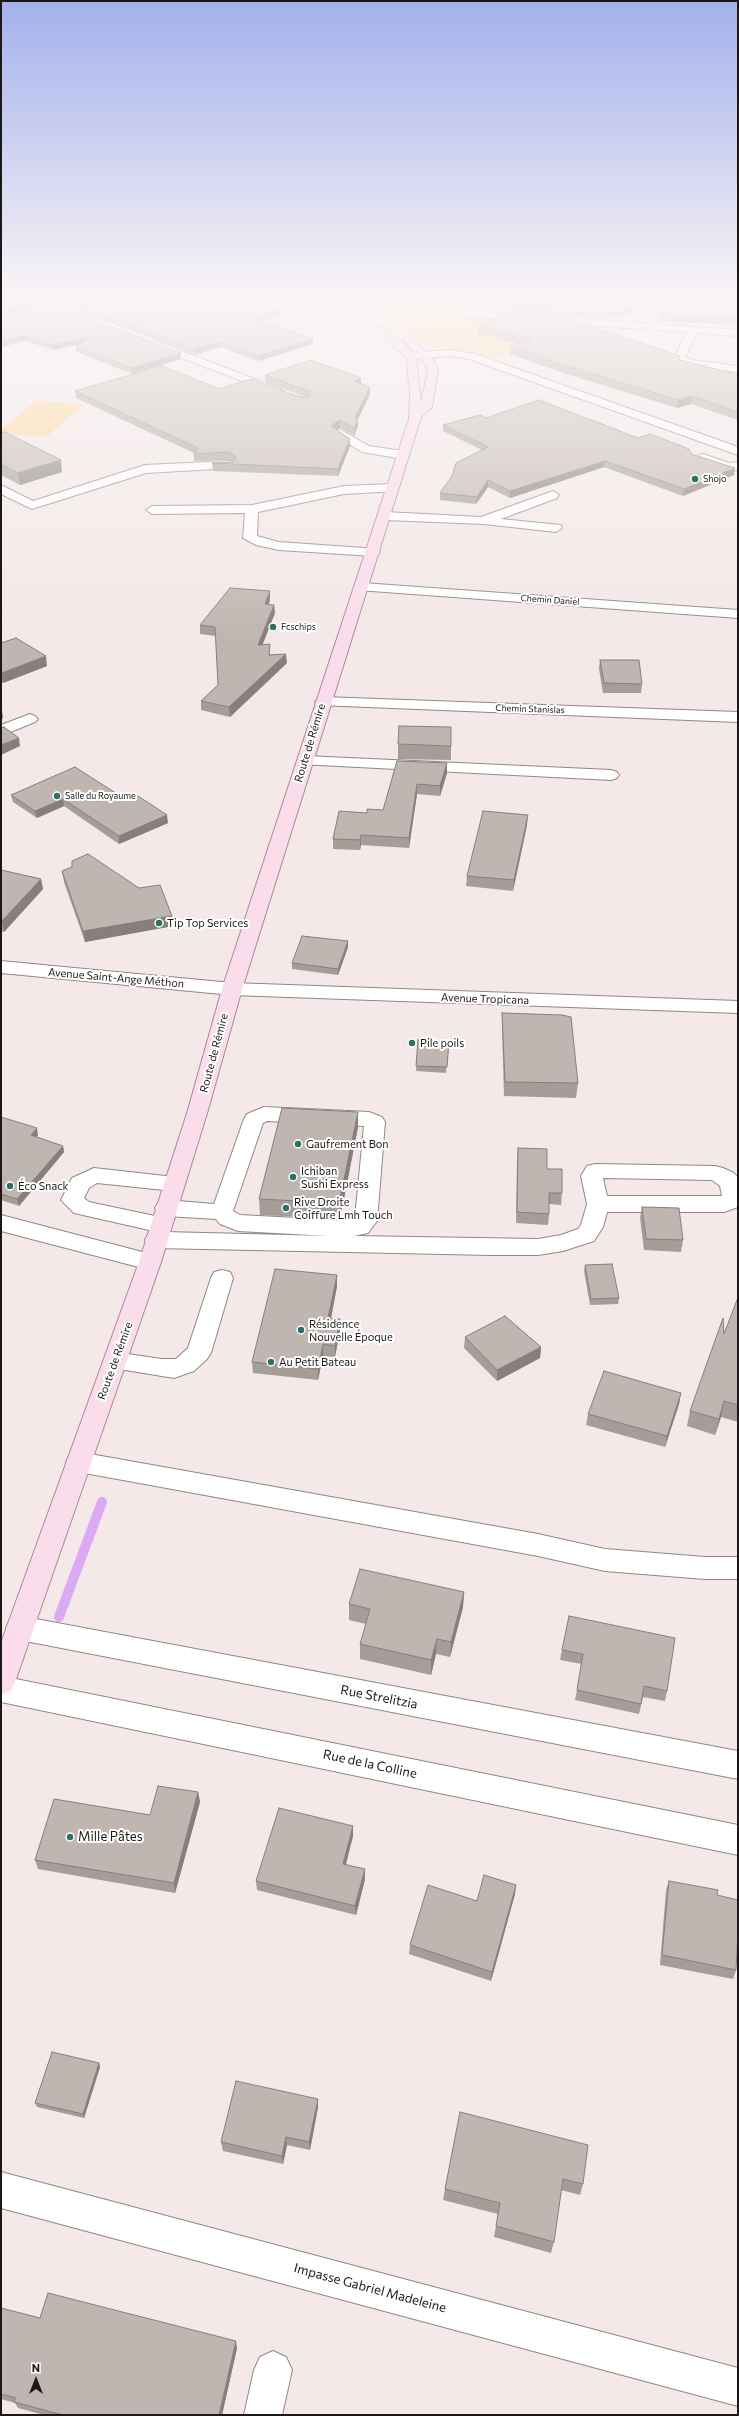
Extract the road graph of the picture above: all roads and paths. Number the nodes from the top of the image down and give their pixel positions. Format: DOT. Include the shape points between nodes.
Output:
graph roads {
  1 [pos="415,413"];
  2 [pos="421,413"];
  3 [pos="630,413"];
  4 [pos="415,419"];
  5 [pos="339,433"];
  6 [pos="738,451"];
  7 [pos="404,455"];
  8 [pos="695,456"];
  9 [pos="229,465"];
  10 [pos="738,466"];
  11 [pos="392,488"];
  12 [pos="1,489"];
  13 [pos="552,495"];
  14 [pos="252,509"];
  15 [pos="152,510"];
  16 [pos="385,516"];
  17 [pos="482,521"];
  18 [pos="556,528"];
  19 [pos="374,552"];
  20 [pos="363,587"];
  21 [pos="738,614"];
  22 [pos="323,702"];
  23 [pos="738,717"];
  24 [pos="30,719"];
  25 [pos="1,731"];
  26 [pos="305,761"];
  27 [pos="611,775"];
  28 [pos="1,967"];
  29 [pos="232,989"];
  30 [pos="738,1006"];
  31 [pos="174,1184"];
  32 [pos="598,1204"];
  33 [pos="222,1212"];
  34 [pos="1,1223"];
  35 [pos="158,1234"];
  36 [pos="222,1278"];
  37 [pos="115,1361"];
  38 [pos="79,1462"];
  39 [pos="738,1568"];
  40 [pos="20,1628"];
  41 [pos="1,1682"];
  42 [pos="1,1689"];
  43 [pos="738,1765"];
  44 [pos="738,1840"];
  45 [pos="1,2190"];
  46 [pos="273,2370"];
  47 [pos="738,2387"];
  48 [pos="263,2415"];
  1 -- 4 [label="main road, Route de Rémire"];
  2 -- 4 [label="main road, Route de Rémire"];
  3 -- 6 [label="street"];
  4 -- 7 [label="main road, Route de Rémire"];
  5 -- 7 [label="street" via="366,449"];
  7 -- 11 [label="main road, Route de Rémire"];
  8 -- 10 [label="street" via="728,467"];
  9 -- 12 [label="street" via="145,469 32,505"];
  11 -- 14 [label="street" via="344,490"];
  11 -- 16 [label="main road, Route de Rémire"];
  13 -- 17 [label="street"];
  14 -- 15 [label="street"];
  14 -- 19 [label="street" via="250,538 261,542 278,546"];
  16 -- 17 [label="street"];
  16 -- 19 [label="main road, Route de Rémire"];
  17 -- 18 [label="street"];
  19 -- 20 [label="main road, Route de Rémire"];
  20 -- 21 [label="street, Chemin Daniel"];
  20 -- 22 [label="main road, Route de Rémire"];
  22 -- 23 [label="street, Chemin Stanislas"];
  22 -- 26 [label="main road, Route de Rémire"];
  24 -- 25 [label="street"];
  26 -- 27 [label="street"];
  26 -- 29 [label="main road, Route de Rémire"];
  28 -- 29 [label="street, Avenue Saint-Ange Méthon"];
  29 -- 30 [label="street, Avenue Tropicana"];
  29 -- 31 [label="main road, Route de Rémire"];
  31 -- 35 [label="main road, Route de Rémire"];
  31 -- 35 [label="street" via="94,1175 80,1183 72,1200 82,1208"];
  32 -- 32 [label="street" via="592,1176 595,1171 715,1173 726,1178 731,1184 734,1200 724,1204"];
  32 -- 35 [label="street" via="592,1227 586,1234 563,1243 538,1247"];
  33 -- 33 [label="street" via="254,1119 264,1114 369,1119 375,1122 366,1221 360,1228 238,1222 228,1219"];
  33 -- 35 [label="street"];
  34 -- 35 [label="street"];
  35 -- 37 [label="main road, Route de Rémire"];
  36 -- 37 [label="street" via="200,1354 174,1369"];
  37 -- 38 [label="main road, Route de Rémire"];
  38 -- 39 [label="street" via="538,1545 605,1560"];
  38 -- 40 [label="main road, Route de Rémire"];
  40 -- 41 [label="main road, Route de Rémire"];
  40 -- 43 [label="street, Rue Strelitzia"];
  42 -- 44 [label="street, Rue de la Colline"];
  45 -- 47 [label="street, Impasse Gabriel Madeleine"];
  46 -- 48 [label="street"];
}
